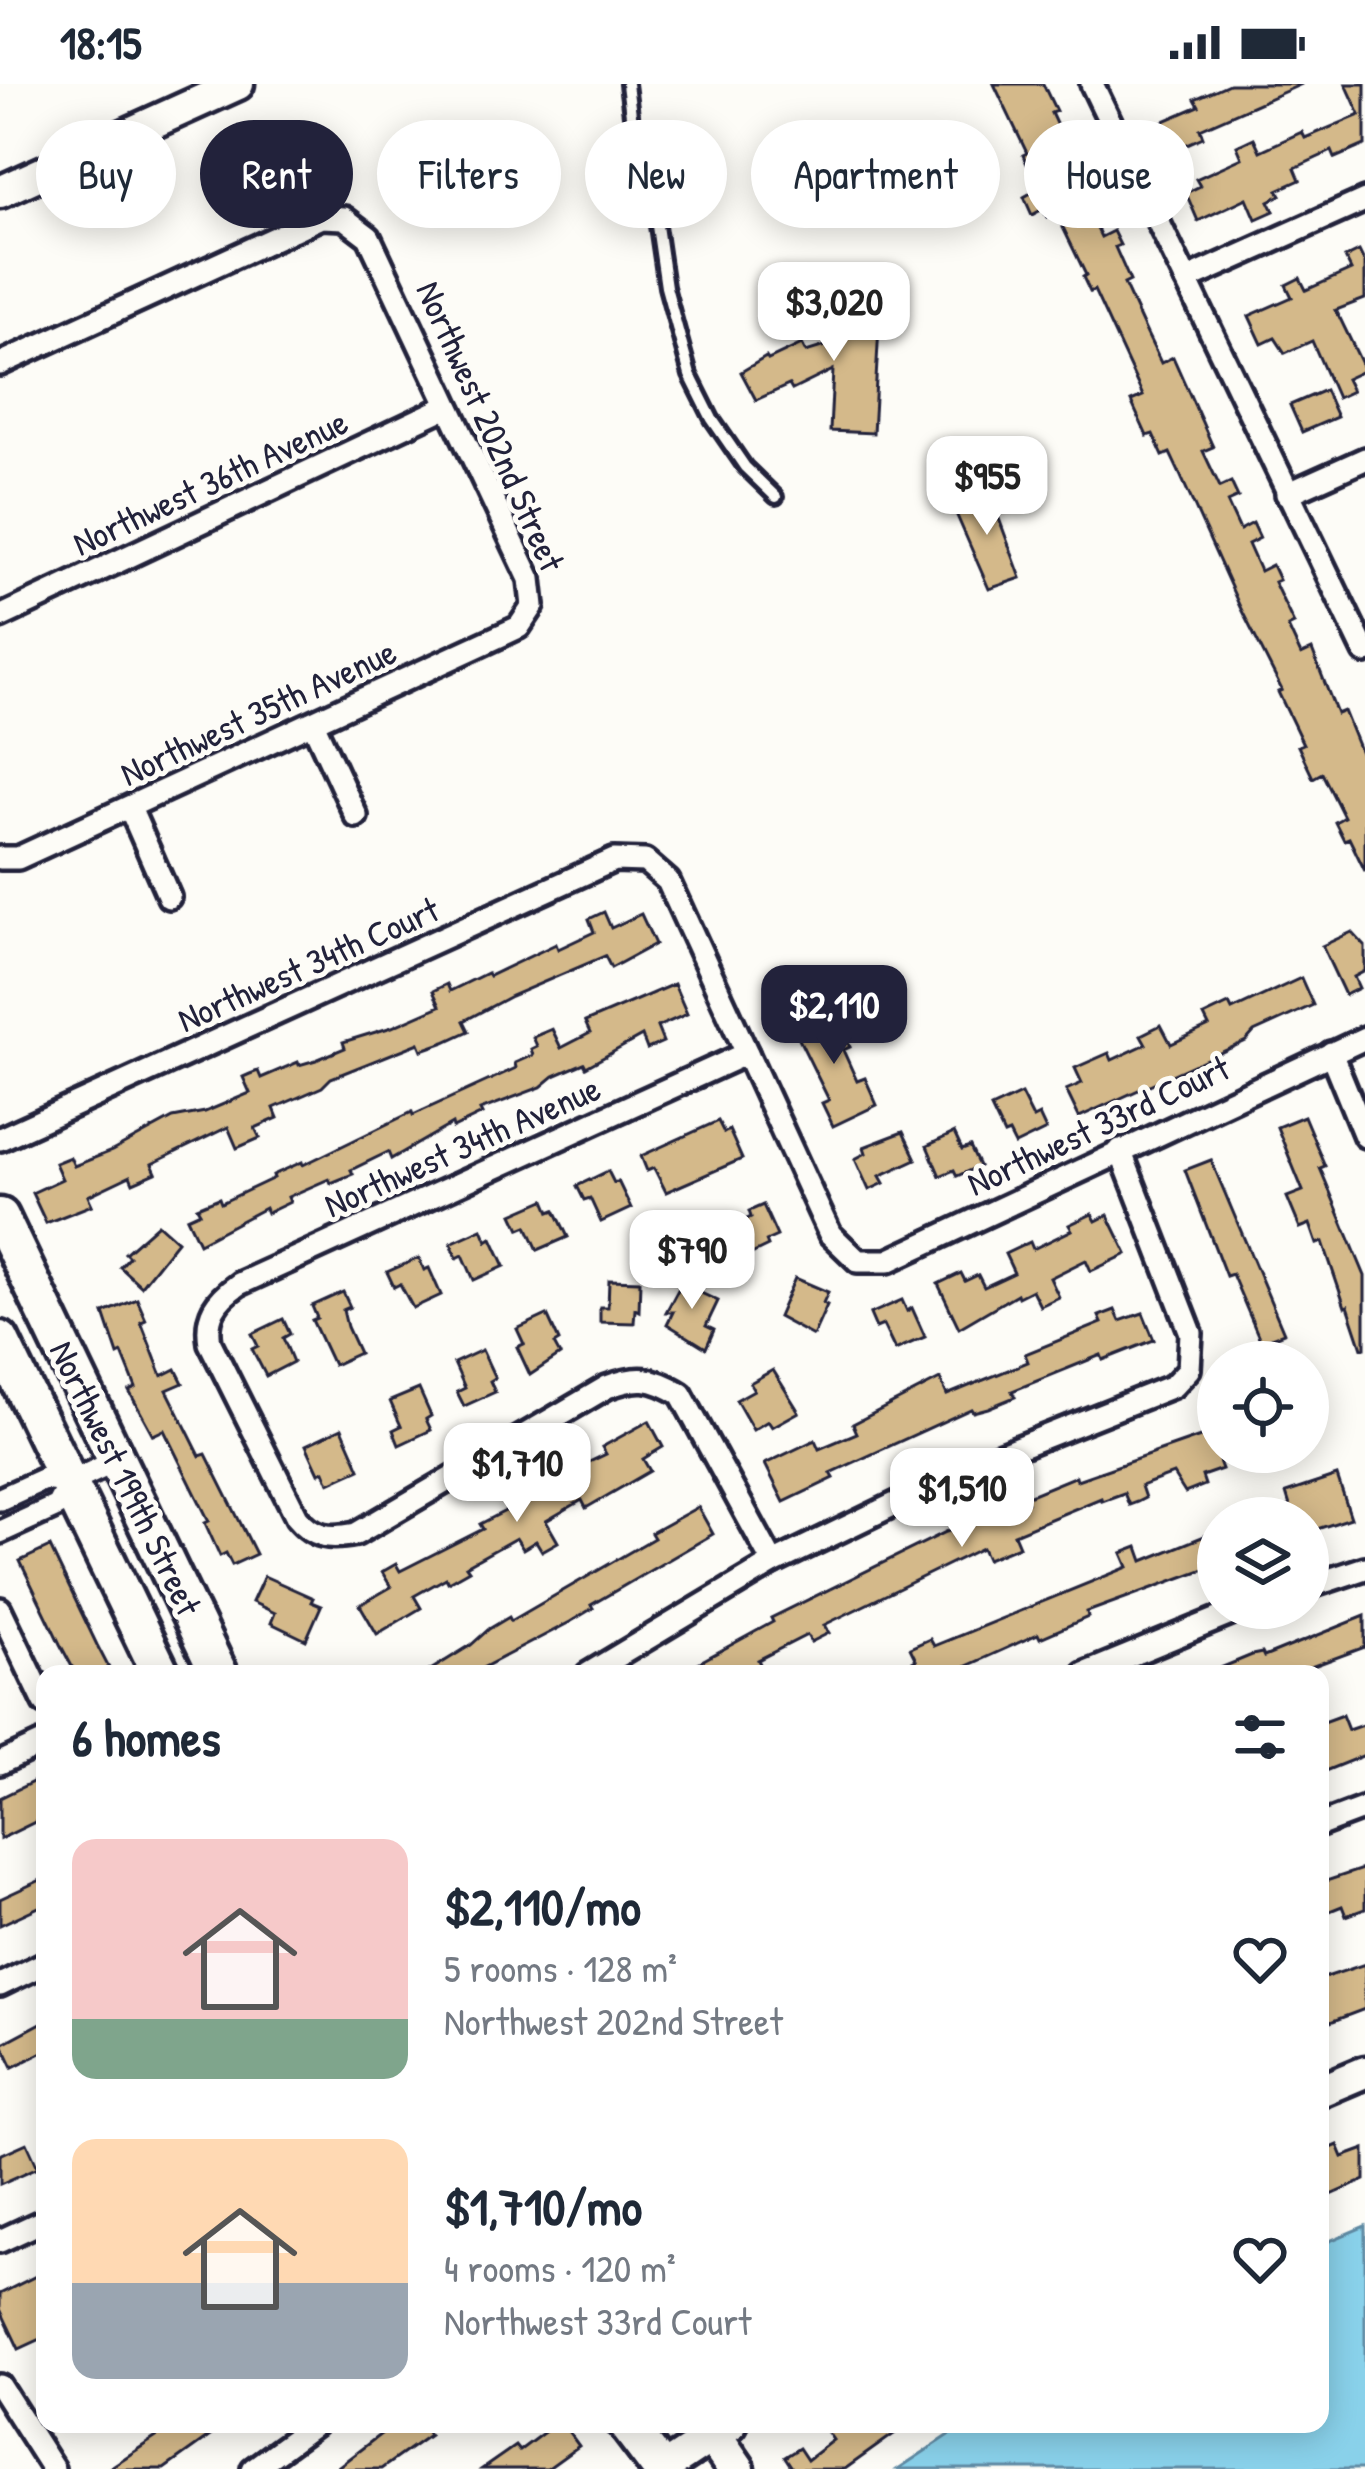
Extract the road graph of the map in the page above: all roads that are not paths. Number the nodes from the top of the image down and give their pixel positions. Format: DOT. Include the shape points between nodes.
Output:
graph roads {
  1 [pos="238,84"];
  2 [pos="627,84"];
  3 [pos="1097,86"];
  4 [pos="0,192"];
  5 [pos="1365,200"];
  6 [pos="1186,280"];
  7 [pos="0,364"];
  8 [pos="448,406"];
  9 [pos="1365,460"];
  10 [pos="1287,494"];
  11 [pos="776,497"];
  12 [pos="533,606"];
  13 [pos="0,617"];
  14 [pos="1365,652"];
  15 [pos="314,723"];
  16 [pos="130,808"];
  17 [pos="356,816"];
  18 [pos="0,858"];
  19 [pos="169,897"];
  20 [pos="1365,1038"];
  21 [pos="747,1053"];
  22 [pos="1331,1054"];
  23 [pos="1365,1136"];
  24 [pos="0,1138"];
  25 [pos="1120,1150"];
  26 [pos="0,1217"];
  27 [pos="0,1340"];
  28 [pos="118,1460"];
  29 [pos="69,1483"];
  30 [pos="0,1499"];
  31 [pos="0,1532"];
  32 [pos="773,1563"];
  33 [pos="1365,1568"];
  34 [pos="1329,1580"];
  35 [pos="0,1610"];
  36 [pos="1197,1628"];
  37 [pos="156,1665"];
  38 [pos="215,1665"];
  39 [pos="603,1665"];
  40 [pos="1106,1665"];
  41 [pos="36,1684"];
  42 [pos="36,1746"];
  43 [pos="0,1763"];
  44 [pos="1365,1808"];
  45 [pos="1329,1822"];
  46 [pos="36,1967"];
  47 [pos="0,1984"];
  48 [pos="1365,2072"];
  49 [pos="1329,2087"];
  50 [pos="36,2224"];
  51 [pos="0,2241"];
  52 [pos="0,2386"];
  53 [pos="303,2433"];
  54 [pos="634,2433"];
  55 [pos="709,2433"];
  56 [pos="718,2433"];
  57 [pos="52,2469"];
  58 [pos="253,2469"];
  59 [pos="662,2469"];
  60 [pos="736,2469"];
  1 -- 4 [label="main road"];
  2 -- 11 [label="lane" via="637,160 656,212 690,375 734,451"];
  3 -- 6 [label="street"];
  5 -- 6 [label="street"];
  6 -- 10 [label="street"];
  7 -- 8 [label="street, Northwest 202nd Street" via="321,217 344,218 369,237"];
  8 -- 12 [label="street, Northwest 202nd Street" via="530,579"];
  8 -- 13 [label="street, Northwest 36th Avenue"];
  9 -- 10 [label="street"];
  10 -- 14 [label="street"];
  12 -- 15 [label="street, Northwest 35th Avenue" via="519,627"];
  15 -- 16 [label="street, Northwest 35th Avenue"];
  15 -- 17 [label="street"];
  16 -- 18 [label="street, Northwest 35th Avenue" via="18,858"];
  16 -- 19 [label="street"];
  20 -- 22 [label="street, Northwest 33rd Court"];
  21 -- 24 [label="street, Northwest 34th Court" via="668,881 645,861 614,860"];
  21 -- 25 [label="street, Northwest 33rd Court" via="830,1234 858,1261 888,1261"];
  21 -- 32 [label="street, Northwest 34th Avenue" via="239,1284 222,1295 207,1325 309,1532 356,1534 633,1377 657,1379 681,1394"];
  22 -- 23 [label="street"];
  22 -- 25 [label="street, Northwest 33rd Court"];
  25 -- 32 [label="street" via="1191,1333 1189,1369 1173,1386 986,1460"];
  26 -- 28 [label="main road, Northwest 199th Street"];
  27 -- 29 [label="main road, Northwest 199th Street"];
  28 -- 29 [label="street"];
  28 -- 38 [label="main road, Northwest 199th Street"];
  29 -- 30 [label="street" via="44,1479"];
  29 -- 31 [label="street" via="57,1506"];
  29 -- 37 [label="main road, Northwest 199th Street"];
  32 -- 39 [label="street"];
  33 -- 34 [label="street"];
  35 -- 41 [label="street"];
  36 -- 40 [label="street"];
  42 -- 43 [label="street"];
  44 -- 45 [label="street"];
  46 -- 47 [label="street"];
  48 -- 49 [label="main road"];
  50 -- 51 [label="street"];
  52 -- 57 [label="street"];
  53 -- 58 [label="street"];
  54 -- 59 [label="main road"];
  55 -- 59 [label="main road"];
  56 -- 60 [label="main road"];
}
